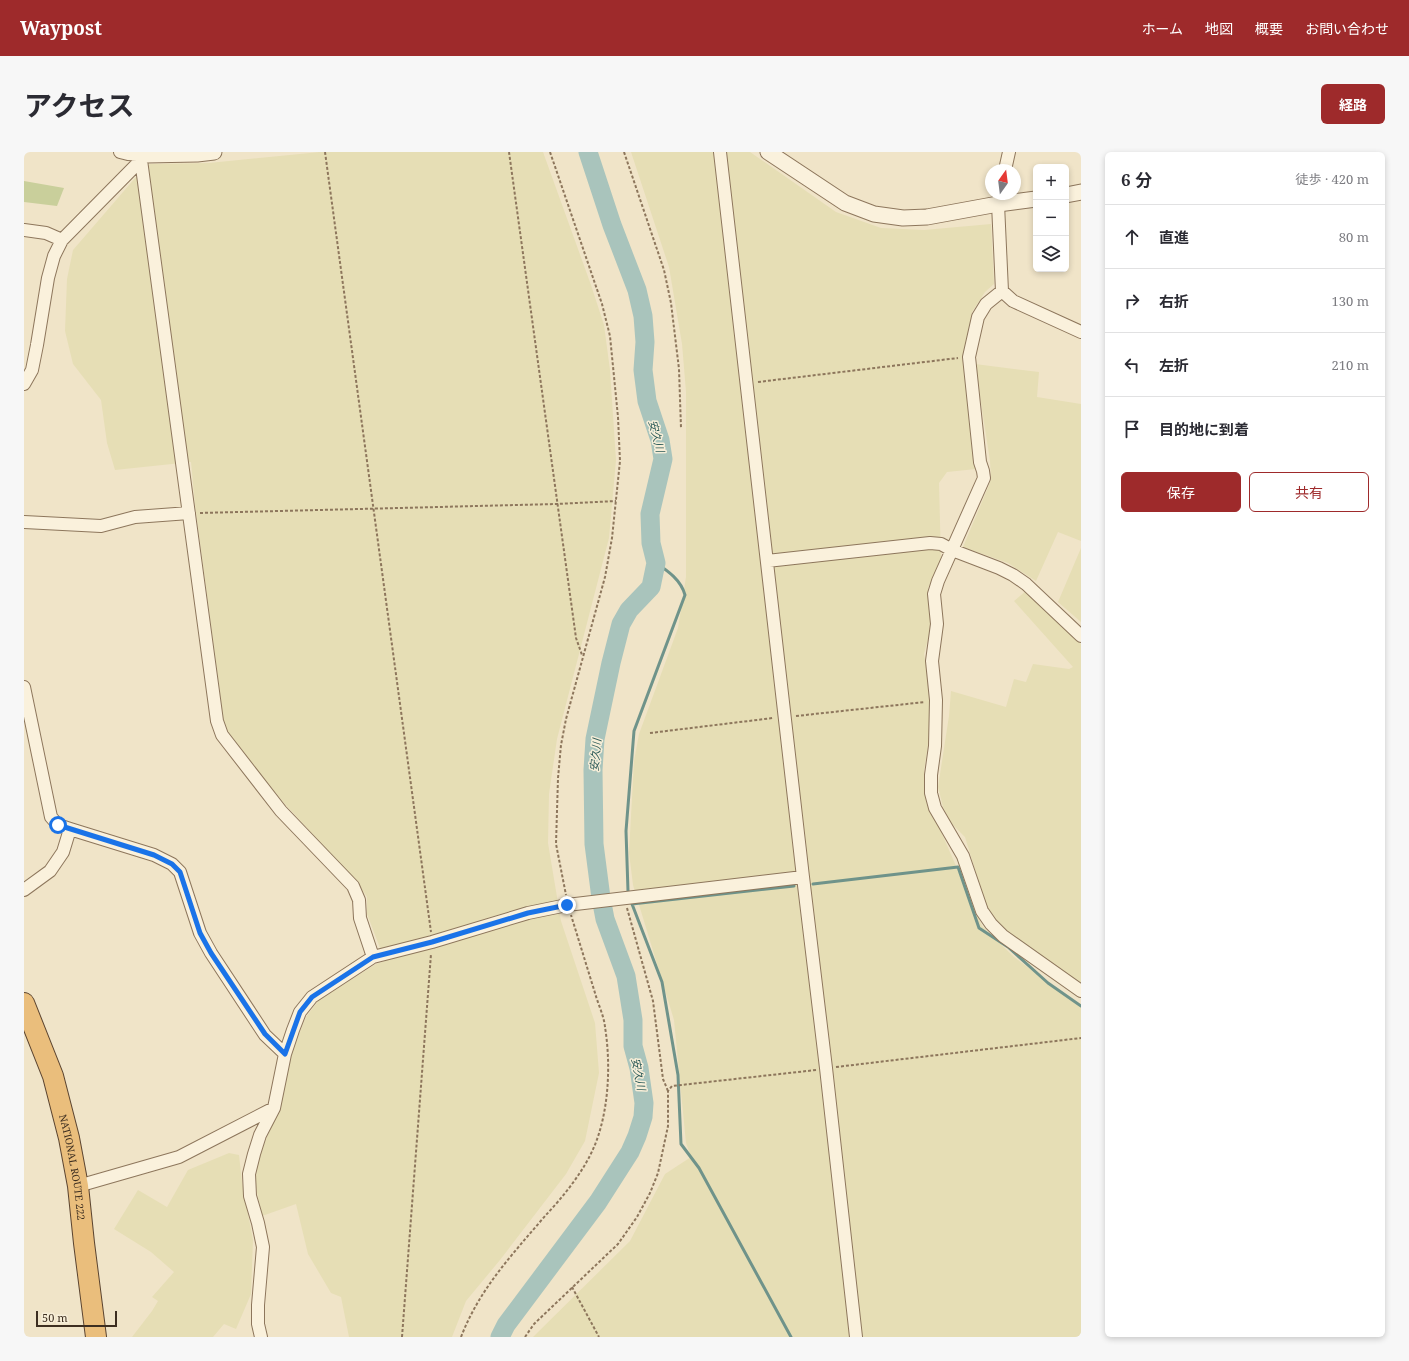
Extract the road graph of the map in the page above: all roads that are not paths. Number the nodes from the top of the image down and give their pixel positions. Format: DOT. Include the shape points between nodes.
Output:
graph roads {
  1 [pos="120,152"];
  2 [pos="214,152"];
  3 [pos="720,152"];
  4 [pos="1009,152"];
  5 [pos="777,155"];
  6 [pos="143,158"];
  7 [pos="1006,164"];
  8 [pos="1081,192"];
  9 [pos="1069,194"];
  10 [pos="1021,199"];
  11 [pos="1033,199"];
  12 [pos="995,200"];
  13 [pos="999,200"];
  14 [pos="24,230"];
  15 [pos="62,240"];
  16 [pos="1002,291"];
  17 [pos="1081,332"];
  18 [pos="24,384"];
  19 [pos="189,513"];
  20 [pos="24,522"];
  21 [pos="952,550"];
  22 [pos="767,561"];
  23 [pos="1081,636"];
  24 [pos="24,687"];
  25 [pos="70,830"];
  26 [pos="803,877"];
  27 [pos="24,890"];
  28 [pos="373,957"];
  29 [pos="1081,991"];
  30 [pos="24,1003"];
  31 [pos="285,1054"];
  32 [pos="274,1108"];
  33 [pos="78,1186"];
  34 [pos="96,1337"];
  35 [pos="261,1337"];
  36 [pos="856,1337"];
  1 -- 6 [label="street"];
  2 -- 6 [label="street"];
  3 -- 22 [label="street"];
  4 -- 7 [label="street"];
  5 -- 12 [label="street" via="845,203 874,214 903,218 928,217"];
  6 -- 15 [label="street"];
  6 -- 19 [label="street"];
  8 -- 9 [label="street"];
  10 -- 11 [label="street"];
  13 -- 16 [label="street"];
  14 -- 15 [label="street" via="46,233"];
  15 -- 18 [label="street" via="48,278 32,370"];
  16 -- 17 [label="street" via="1013,301"];
  16 -- 21 [label="street" via="986,304 978,317 969,357 980,462 984,478"];
  19 -- 20 [label="street" via="135,517 101,526"];
  19 -- 28 [label="street" via="217,721 222,735 281,811 353,886"];
  21 -- 22 [label="street" via="941,544 930,543"];
  21 -- 23 [label="street" via="1013,575"];
  21 -- 29 [label="street" via="934,594 937,624 932,661 936,700 931,793 935,808 963,856 982,911 991,924 1003,936"];
  22 -- 26 [label="street"];
  24 -- 25 [label="street" via="51,818 58,825"];
  25 -- 27 [label="street" via="63,852 50,871"];
  25 -- 31 [label="street" via="154,855 172,864 180,872 200,933 211,953 265,1034"];
  26 -- 28 [label="street" via="567,905 528,913"];
  26 -- 36 [label="street"];
  28 -- 31 [label="street" via="312,997 300,1012"];
  30 -- 33 [label="highway, NATIONAL ROUTE 222" via="53,1076"];
  31 -- 32 [label="street"];
  32 -- 33 [label="street" via="179,1157"];
  32 -- 35 [label="street" via="260,1135 249,1174 250,1196 263,1247 258,1305"];
  33 -- 34 [label="highway, NATIONAL ROUTE 222"];
}
